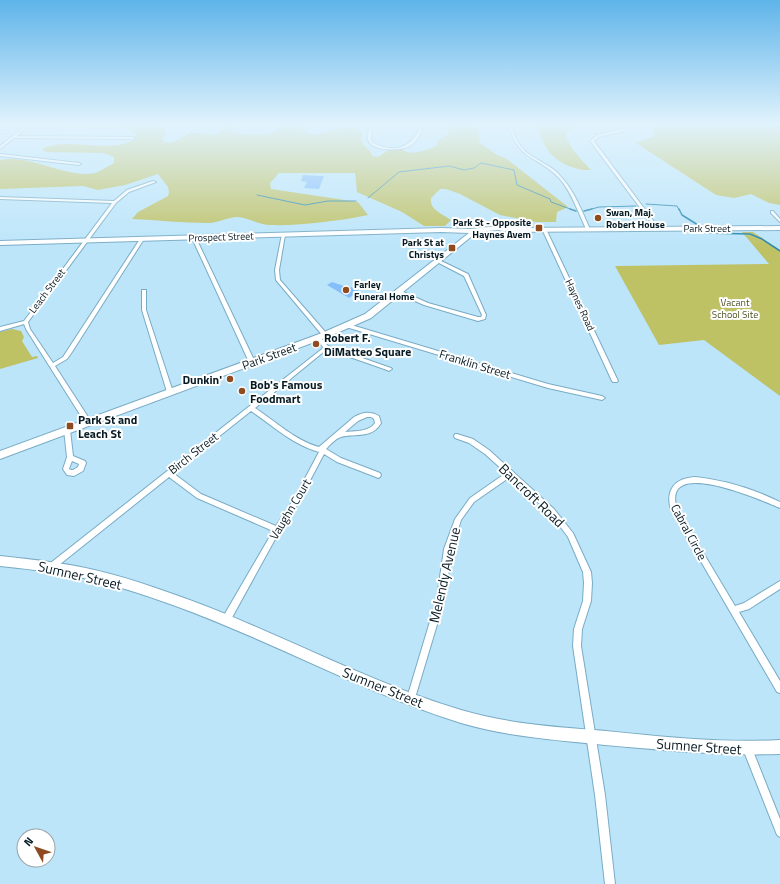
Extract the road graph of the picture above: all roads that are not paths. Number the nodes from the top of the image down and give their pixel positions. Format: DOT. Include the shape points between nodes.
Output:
graph roads {
  1 [pos="543,165"];
  2 [pos="610,165"];
  3 [pos="154,182"];
  4 [pos="0,198"];
  5 [pos="115,202"];
  6 [pos="772,212"];
  7 [pos="780,221"];
  8 [pos="658,228"];
  9 [pos="780,228"];
  10 [pos="544,229"];
  11 [pos="588,229"];
  12 [pos="441,230"];
  13 [pos="471,233"];
  14 [pos="283,235"];
  15 [pos="194,238"];
  16 [pos="142,239"];
  17 [pos="86,241"];
  18 [pos="0,243"];
  19 [pos="453,250"];
  20 [pos="438,261"];
  21 [pos="144,291"];
  22 [pos="399,292"];
  23 [pos="26,322"];
  24 [pos="348,326"];
  25 [pos="0,329"];
  26 [pos="321,337"];
  27 [pos="326,347"];
  28 [pos="252,362"];
  29 [pos="53,366"];
  30 [pos="389,369"];
  31 [pos="615,381"];
  32 [pos="170,392"];
  33 [pos="602,398"];
  34 [pos="251,408"];
  35 [pos="88,422"];
  36 [pos="67,430"];
  37 [pos="338,435"];
  38 [pos="457,436"];
  39 [pos="323,450"];
  40 [pos="0,455"];
  41 [pos="70,457"];
  42 [pos="168,473"];
  43 [pos="510,473"];
  44 [pos="378,475"];
  45 [pos="780,505"];
  46 [pos="277,530"];
  47 [pos="0,561"];
  48 [pos="51,567"];
  49 [pos="780,585"];
  50 [pos="733,610"];
  51 [pos="226,620"];
  52 [pos="780,689"];
  53 [pos="411,698"];
  54 [pos="591,737"];
  55 [pos="780,747"];
  56 [pos="748,749"];
  57 [pos="780,832"];
  58 [pos="610,884"];
  1 -- 11 [label="street" via="563,181"];
  2 -- 8 [label="street"];
  3 -- 5 [label="street, Leach Street" via="128,191"];
  4 -- 5 [label="street"];
  5 -- 17 [label="street, Leach Street"];
  6 -- 7 [label="street"];
  8 -- 9 [label="main road, Park Street"];
  8 -- 11 [label="main road, Park Street"];
  10 -- 11 [label="main road, Park Street"];
  10 -- 13 [label="main road, Park Street"];
  10 -- 31 [label="street, Haynes Road"];
  12 -- 13 [label="main road, Prospect Street"];
  12 -- 13 [label="main road, Prospect Street" via="461,228"];
  12 -- 14 [label="main road, Prospect Street"];
  13 -- 19 [label="main road, Park Street"];
  13 -- 19 [label="main road, Park Street"];
  14 -- 15 [label="main road, Prospect Street"];
  14 -- 26 [label="street" via="278,280"];
  15 -- 16 [label="main road, Prospect Street"];
  15 -- 28 [label="street"];
  16 -- 17 [label="main road, Prospect Street"];
  16 -- 29 [label="street" via="70,351"];
  17 -- 18 [label="main road, Prospect Street"];
  17 -- 23 [label="street, Leach Street"];
  19 -- 20 [label="main road, Park Street"];
  20 -- 22 [label="main road, Park Street"];
  20 -- 22 [label="street" via="466,275 483,318 478,319 426,304"];
  21 -- 32 [label="street" via="146,315"];
  22 -- 24 [label="main road, Park Street" via="368,316"];
  23 -- 25 [label="street"];
  23 -- 29 [label="street, Leach Street"];
  24 -- 26 [label="main road, Park Street"];
  24 -- 33 [label="street, Franklin Street" via="548,386"];
  26 -- 27 [label="street"];
  26 -- 28 [label="main road, Park Street"];
  27 -- 30 [label="street"];
  27 -- 34 [label="street, Birch Street"];
  28 -- 32 [label="main road, Park Street"];
  29 -- 35 [label="street, Leach Street"];
  32 -- 35 [label="main road, Park Street"];
  34 -- 39 [label="street" via="312,448"];
  34 -- 42 [label="street, Birch Street"];
  35 -- 36 [label="main road, Park Street"];
  36 -- 40 [label="main road, Park Street"];
  36 -- 41 [label="street"];
  37 -- 37 [label="street, Vaughn Court" via="372,430 377,426 377,418 364,415"];
  37 -- 39 [label="street, Vaughn Court"];
  38 -- 43 [label="street, Bancroft Road" via="478,445"];
  39 -- 44 [label="street" via="339,460"];
  39 -- 46 [label="street, Vaughn Court"];
  42 -- 46 [label="street" via="199,496"];
  42 -- 48 [label="street, Birch Street"];
  43 -- 53 [label="street, Melendy Avenue" via="472,500 458,519 448,549 441,598"];
  43 -- 54 [label="street, Bancroft Road" via="564,524 578,548 587,572 588,595 577,640"];
  45 -- 50 [label="street, Cabral Circle" via="755,495 696,480 681,482 672,491 674,510"];
  46 -- 51 [label="street, Vaughn Court"];
  47 -- 48 [label="main road, Sumner Street"];
  48 -- 51 [label="main road, Sumner Street" via="128,586"];
  49 -- 50 [label="street" via="746,606"];
  50 -- 52 [label="street, Cabral Circle"];
  51 -- 53 [label="main road, Sumner Street"];
  53 -- 54 [label="main road, Sumner Street" via="453,714 499,726"];
  54 -- 56 [label="main road, Sumner Street" via="702,748"];
  54 -- 58 [label="street, Bancroft Road"];
  55 -- 56 [label="main road, Sumner Street"];
  56 -- 57 [label="street"];
}
